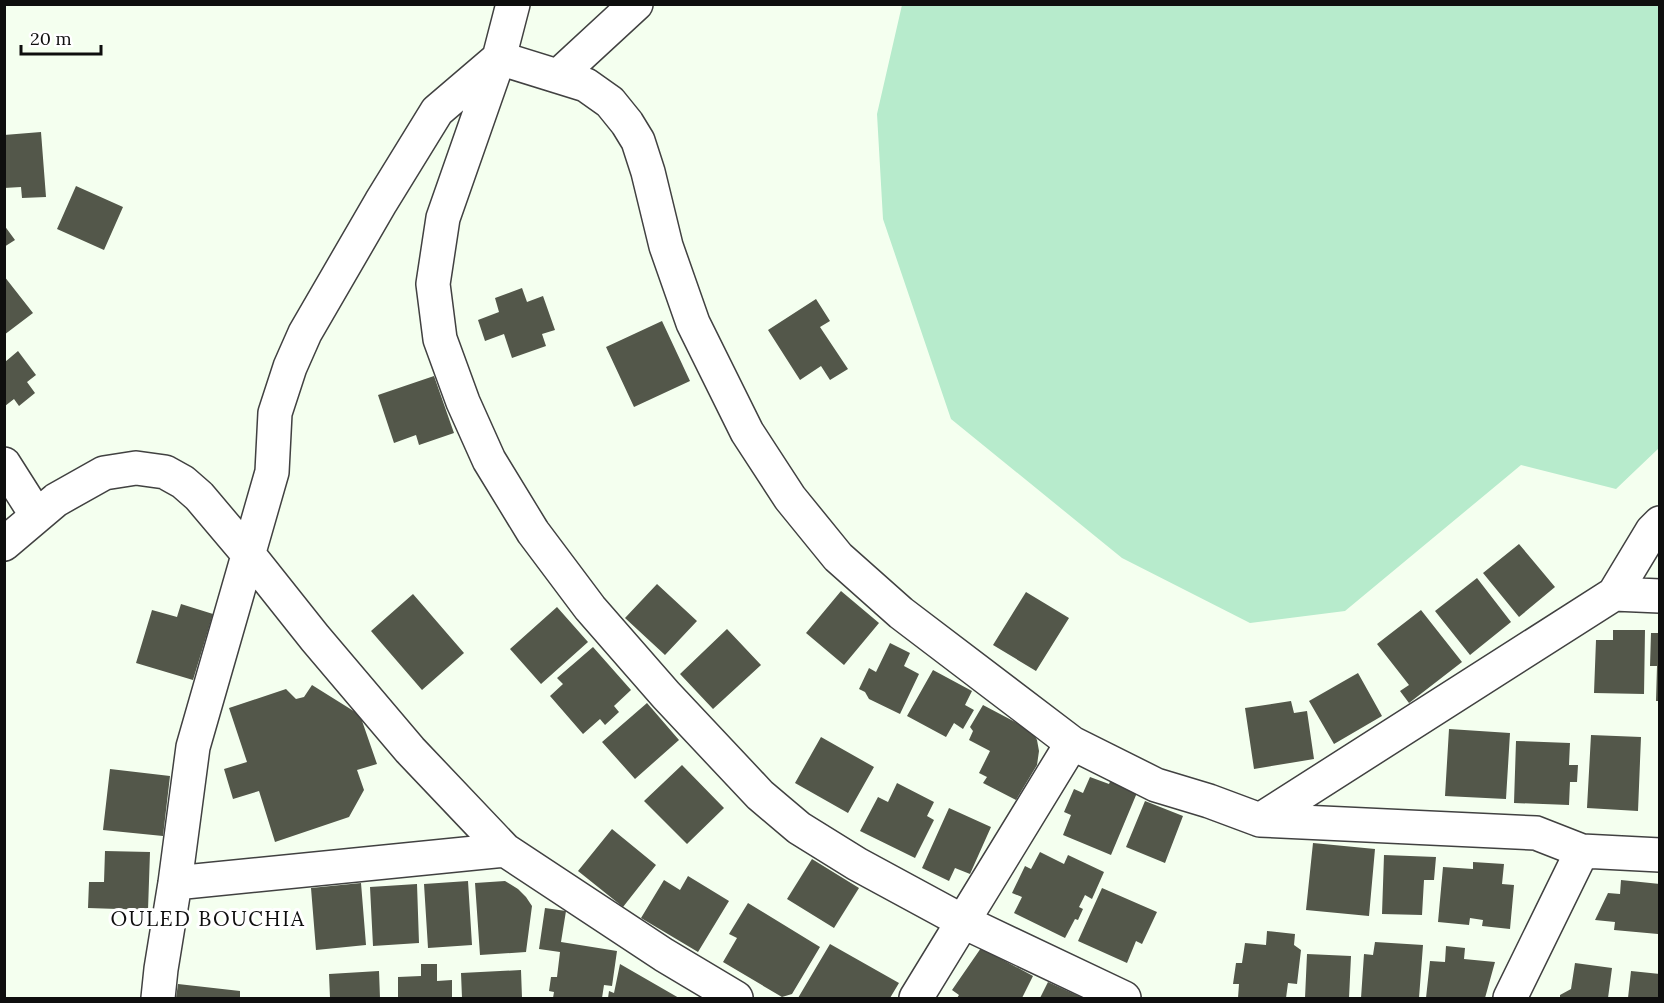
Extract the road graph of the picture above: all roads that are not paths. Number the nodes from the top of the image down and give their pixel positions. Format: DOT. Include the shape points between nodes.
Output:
graph roads {
  1 [pos="513,4"];
  2 [pos="636,4"];
  3 [pos="499,58"];
  4 [pos="558,76"];
  5 [pos="4,464"];
  6 [pos="37,516"];
  7 [pos="1659,523"];
  8 [pos="4,544"];
  9 [pos="249,555"];
  10 [pos="1614,594"];
  11 [pos="1659,596"];
  12 [pos="1072,743"];
  13 [pos="1260,820"];
  14 [pos="505,850"];
  15 [pos="1582,850"];
  16 [pos="1659,855"];
  17 [pos="176,883"];
  18 [pos="964,922"];
  19 [pos="158,999"];
  20 [pos="736,999"];
  21 [pos="916,999"];
  22 [pos="1124,999"];
  23 [pos="1510,999"];
  1 -- 3 [label="street"];
  2 -- 4 [label="street"];
  3 -- 4 [label="street"];
  3 -- 9 [label="street" via="437,111 305,333 275,413 272,472"];
  3 -- 18 [label="street" via="443,218 433,284 440,339 489,460 532,532 590,608 760,795 799,828"];
  4 -- 12 [label="street" via="586,85 610,102 638,141 666,246 693,323 747,432 790,498 838,557 901,614"];
  5 -- 6 [label="street"];
  6 -- 8 [label="street"];
  6 -- 9 [label="street" via="56,500 104,473 136,468 165,472 199,496"];
  7 -- 10 [label="street"];
  9 -- 14 [label="street" via="410,750"];
  9 -- 17 [label="street" via="194,747"];
  10 -- 11 [label="street"];
  10 -- 13 [label="street"];
  12 -- 13 [label="street" via="1156,785"];
  12 -- 18 [label="street"];
  13 -- 15 [label="street" via="1536,833"];
  14 -- 17 [label="street"];
  14 -- 20 [label="street"];
  15 -- 16 [label="street"];
  15 -- 23 [label="street"];
  17 -- 19 [label="street"];
  18 -- 21 [label="street"];
  18 -- 22 [label="street"];
}
